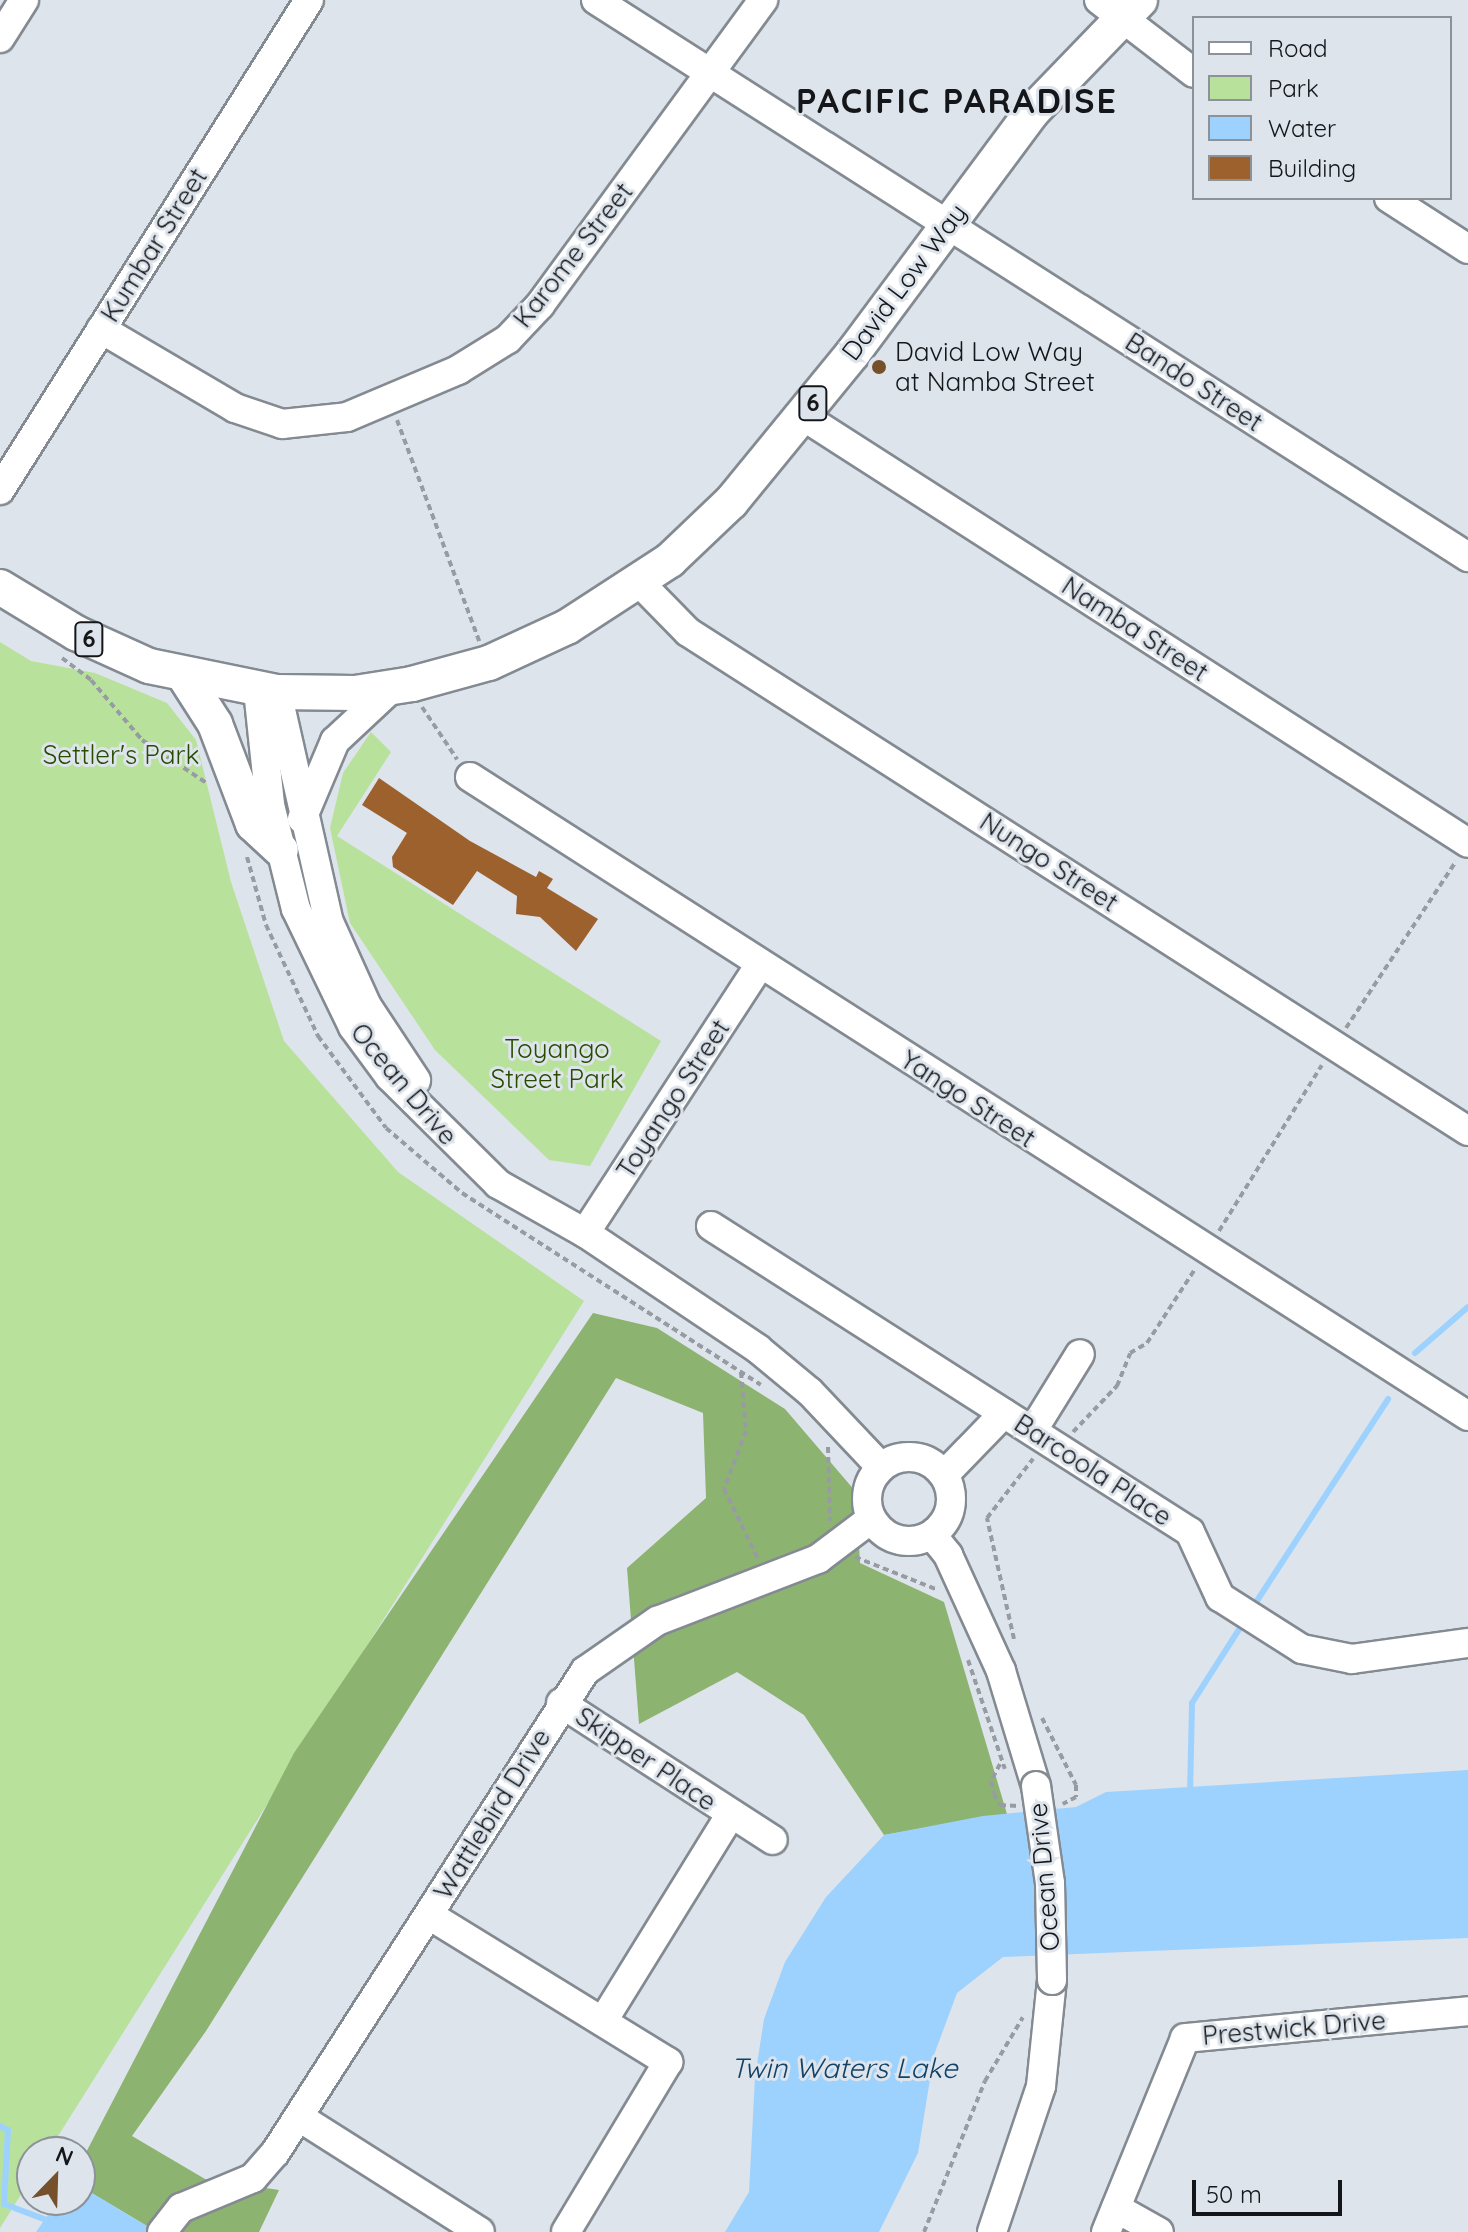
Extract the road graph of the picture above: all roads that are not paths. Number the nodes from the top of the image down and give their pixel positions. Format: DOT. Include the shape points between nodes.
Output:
graph roads {
  1 [pos="24,0"];
  2 [pos="309,0"];
  3 [pos="596,0"];
  4 [pos="763,0"];
  5 [pos="1119,6"];
  6 [pos="0,38"];
  7 [pos="1192,71"];
  8 [pos="710,72"];
  9 [pos="1392,200"];
  10 [pos="949,223"];
  11 [pos="1468,249"];
  12 [pos="101,329"];
  13 [pos="803,416"];
  14 [pos="0,490"];
  15 [pos="1468,557"];
  16 [pos="639,582"];
  17 [pos="0,587"];
  18 [pos="185,677"];
  19 [pos="402,686"];
  20 [pos="268,691"];
  21 [pos="470,777"];
  22 [pos="302,820"];
  23 [pos="1468,843"];
  24 [pos="281,850"];
  25 [pos="760,965"];
  26 [pos="1468,1131"];
  27 [pos="711,1226"];
  28 [pos="585,1233"];
  29 [pos="1080,1354"];
  30 [pos="1004,1413"];
  31 [pos="1468,1416"];
  32 [pos="1033,1430"];
  33 [pos="881,1467"];
  34 [pos="944,1475"];
  35 [pos="871,1519"];
  36 [pos="932,1535"];
  37 [pos="1468,1643"];
  38 [pos="561,1703"];
  39 [pos="730,1815"];
  40 [pos="773,1840"];
  41 [pos="429,1915"];
  42 [pos="1468,2011"];
  43 [pos="603,2021"];
  44 [pos="299,2117"];
  45 [pos="1111,2220"];
  46 [pos="164,2229"];
  47 [pos="480,2232"];
  48 [pos="566,2232"];
  49 [pos="968,2232"];
  50 [pos="992,2232"];
  51 [pos="1159,2232"];
  1 -- 6 [label="street"];
  2 -- 12 [label="street, Kumbar Street"];
  3 -- 8 [label="street, Bando Street"];
  4 -- 8 [label="street, Karome Street"];
  5 -- 7 [label="street"];
  5 -- 10 [label="main road, David Low Way / 6"];
  8 -- 10 [label="street, Bando Street"];
  8 -- 12 [label="street, Karome Street" via="540,305 508,339 391,403 347,417 282,424 235,408"];
  9 -- 11 [label="street"];
  10 -- 13 [label="main road, David Low Way / 6"];
  10 -- 15 [label="street, Bando Street"];
  12 -- 14 [label="street, Kumbar Street"];
  13 -- 16 [label="main road, David Low Way / 6" via="701,533"];
  13 -- 23 [label="street, Namba Street"];
  16 -- 19 [label="main road, David Low Way / 6" via="567,627 489,663"];
  16 -- 26 [label="street, Nungo Street" via="688,632"];
  17 -- 18 [label="main road, David Low Way / 6" via="114,651"];
  18 -- 20 [label="main road, David Low Way / 6"];
  18 -- 24 [label="main road" via="215,724 253,824"];
  19 -- 20 [label="main road, David Low Way / 6"];
  19 -- 22 [label="street" via="335,741"];
  20 -- 22 [label="street, Ocean Drive"];
  20 -- 24 [label="street, Ocean Drive" via="259,736"];
  21 -- 25 [label="street, Yango Street"];
  22 -- 28 [label="street, Ocean Drive" via="329,922 388,1041 476,1143"];
  24 -- 28 [label="street, Ocean Drive" via="296,909 326,979 390,1077 498,1184"];
  25 -- 28 [label="street, Toyango Street"];
  25 -- 31 [label="street, Yango Street"];
  27 -- 30 [label="street, Barcoola Place"];
  28 -- 33 [label="street, Ocean Drive" via="758,1349 810,1392"];
  29 -- 32 [label="street"];
  30 -- 32 [label="street, Barcoola Place"];
  30 -- 34 [label="street"];
  32 -- 37 [label="street, Barcoola Place" via="1190,1532 1220,1597 1302,1649 1352,1659"];
  33 -- 34 [label="street" via="907,1457"];
  33 -- 35 [label="street" via="867,1492"];
  34 -- 36 [label="street" via="949,1515"];
  35 -- 36 [label="street" via="891,1538"];
  35 -- 38 [label="street, Wattlebird Drive" via="818,1559 657,1621 585,1671"];
  36 -- 50 [label="street, Ocean Drive, bridge" via="948,1555 1001,1671 1038,1799 1050,1883 1052,1980 1041,2086"];
  38 -- 39 [label="street, Skipper Place"];
  38 -- 41 [label="street, Wattlebird Drive" via="503,1793 486,1834"];
  39 -- 40 [label="street, Skipper Place"];
  39 -- 43 [label="street, Skipper Place"];
  41 -- 43 [label="street"];
  41 -- 44 [label="street, Wattlebird Drive"];
  42 -- 45 [label="street, Prestwick Drive" via="1185,2038"];
  43 -- 48 [label="street" via="668,2062"];
  44 -- 46 [label="street, Wattlebird Drive" via="253,2178 181,2208"];
  44 -- 47 [label="street"];
  45 -- 51 [label="street"];
  49 -- 50 [label="street"];
}
